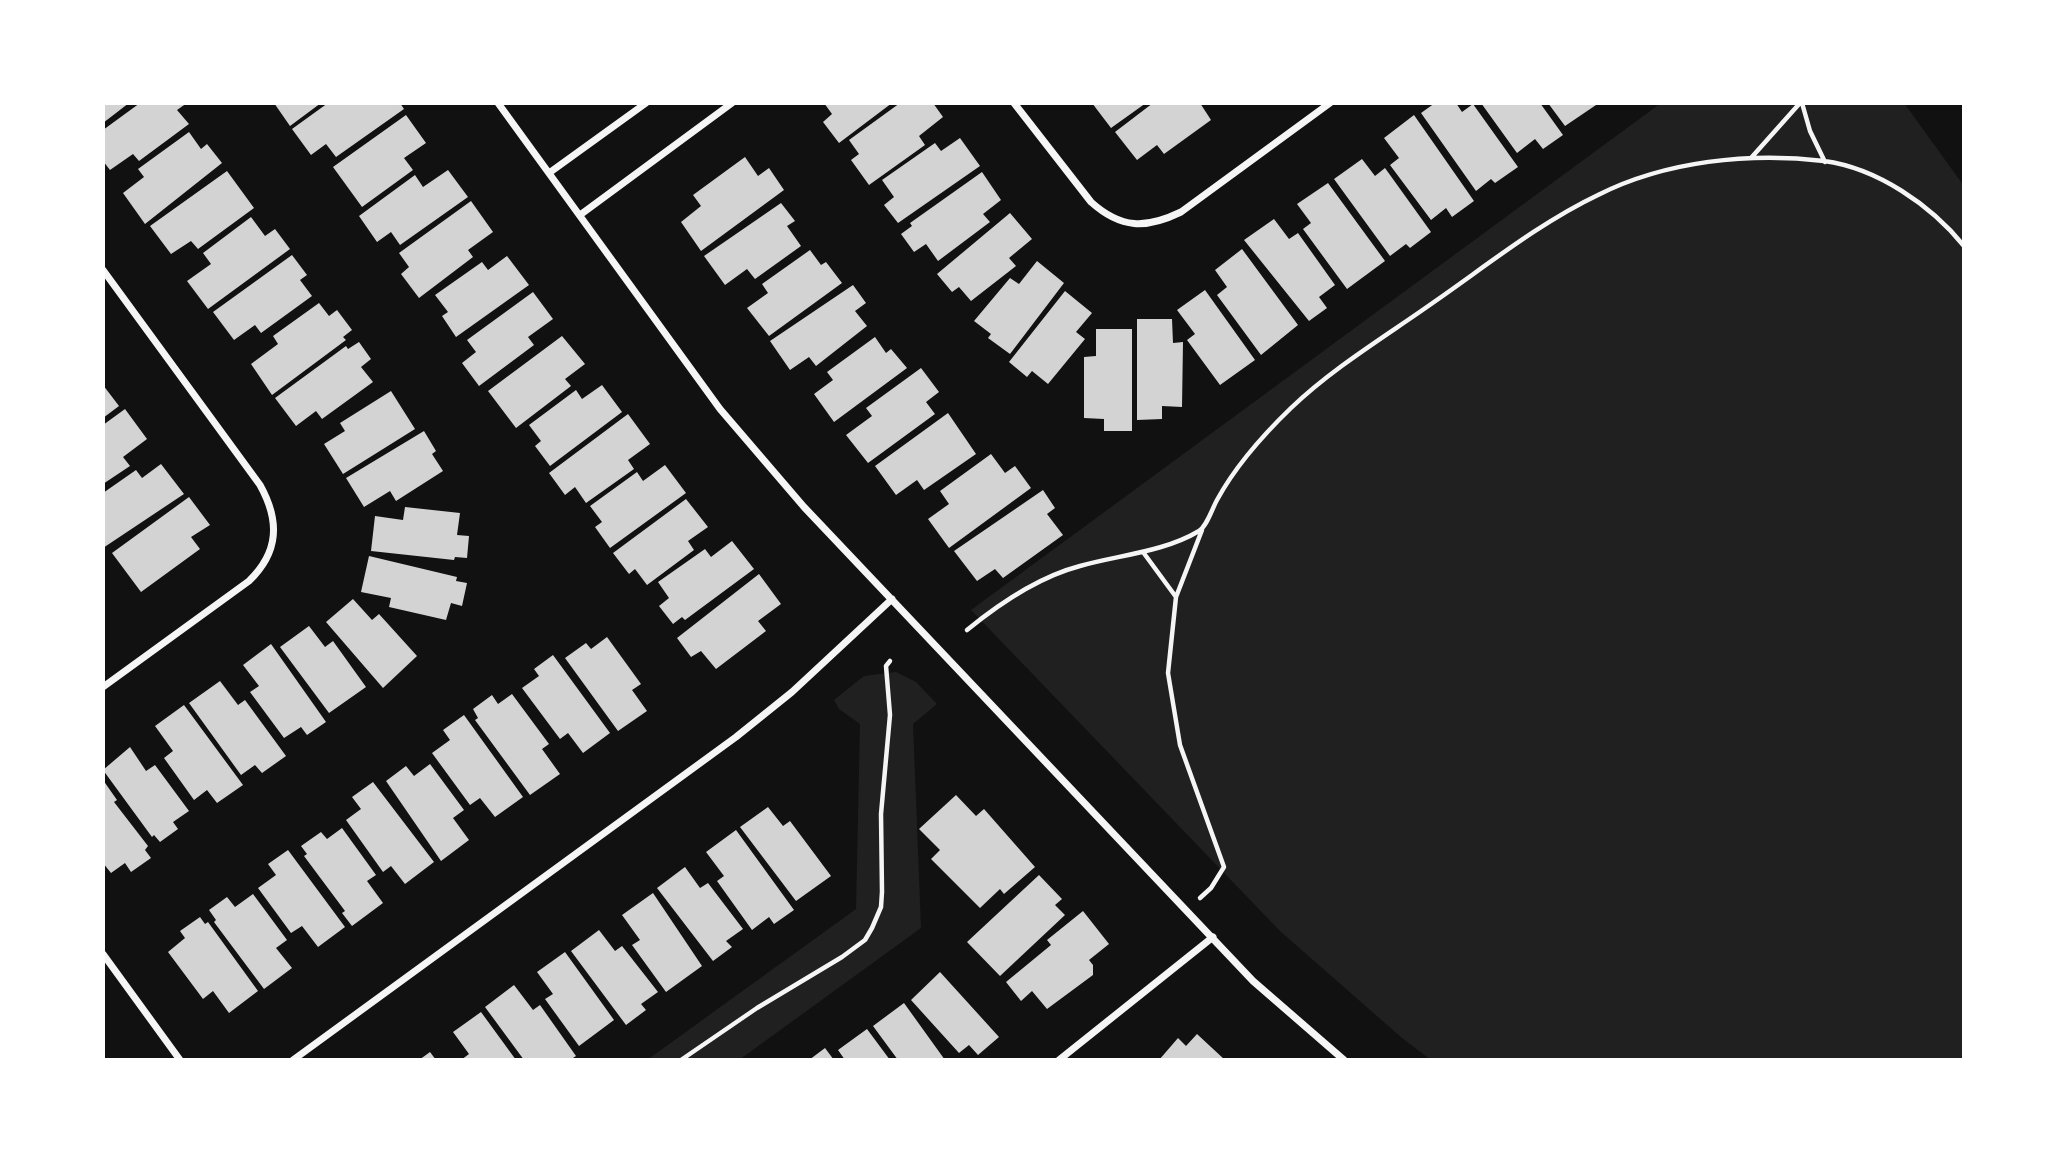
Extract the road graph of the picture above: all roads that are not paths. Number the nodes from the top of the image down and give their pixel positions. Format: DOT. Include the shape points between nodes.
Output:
graph roads {
  1 [pos="498,103"];
  2 [pos="646,103"];
  3 [pos="732,103"];
  4 [pos="1014,103"];
  5 [pos="1330,103"];
  6 [pos="549,173"];
  7 [pos="580,215"];
  8 [pos="103,270"];
  9 [pos="892,599"];
  10 [pos="103,687"];
  11 [pos="1213,937"];
  12 [pos="103,954"];
  13 [pos="180,1060"];
  14 [pos="293,1060"];
  15 [pos="1059,1060"];
  16 [pos="1344,1060"];
  1 -- 6 [label="street"];
  2 -- 6 [label="street"];
  3 -- 7 [label="street"];
  4 -- 5 [label="street" via="1105,215 1132,224 1154,224 1181,212"];
  6 -- 7 [label="street"];
  7 -- 9 [label="street" via="720,409"];
  8 -- 10 [label="street" via="260,485 270,502 275,531 263,567 249,580"];
  9 -- 11 [label="street"];
  9 -- 14 [label="street" via="736,737"];
  11 -- 15 [label="street"];
  11 -- 16 [label="street" via="1253,981"];
  12 -- 13 [label="street"];
}
